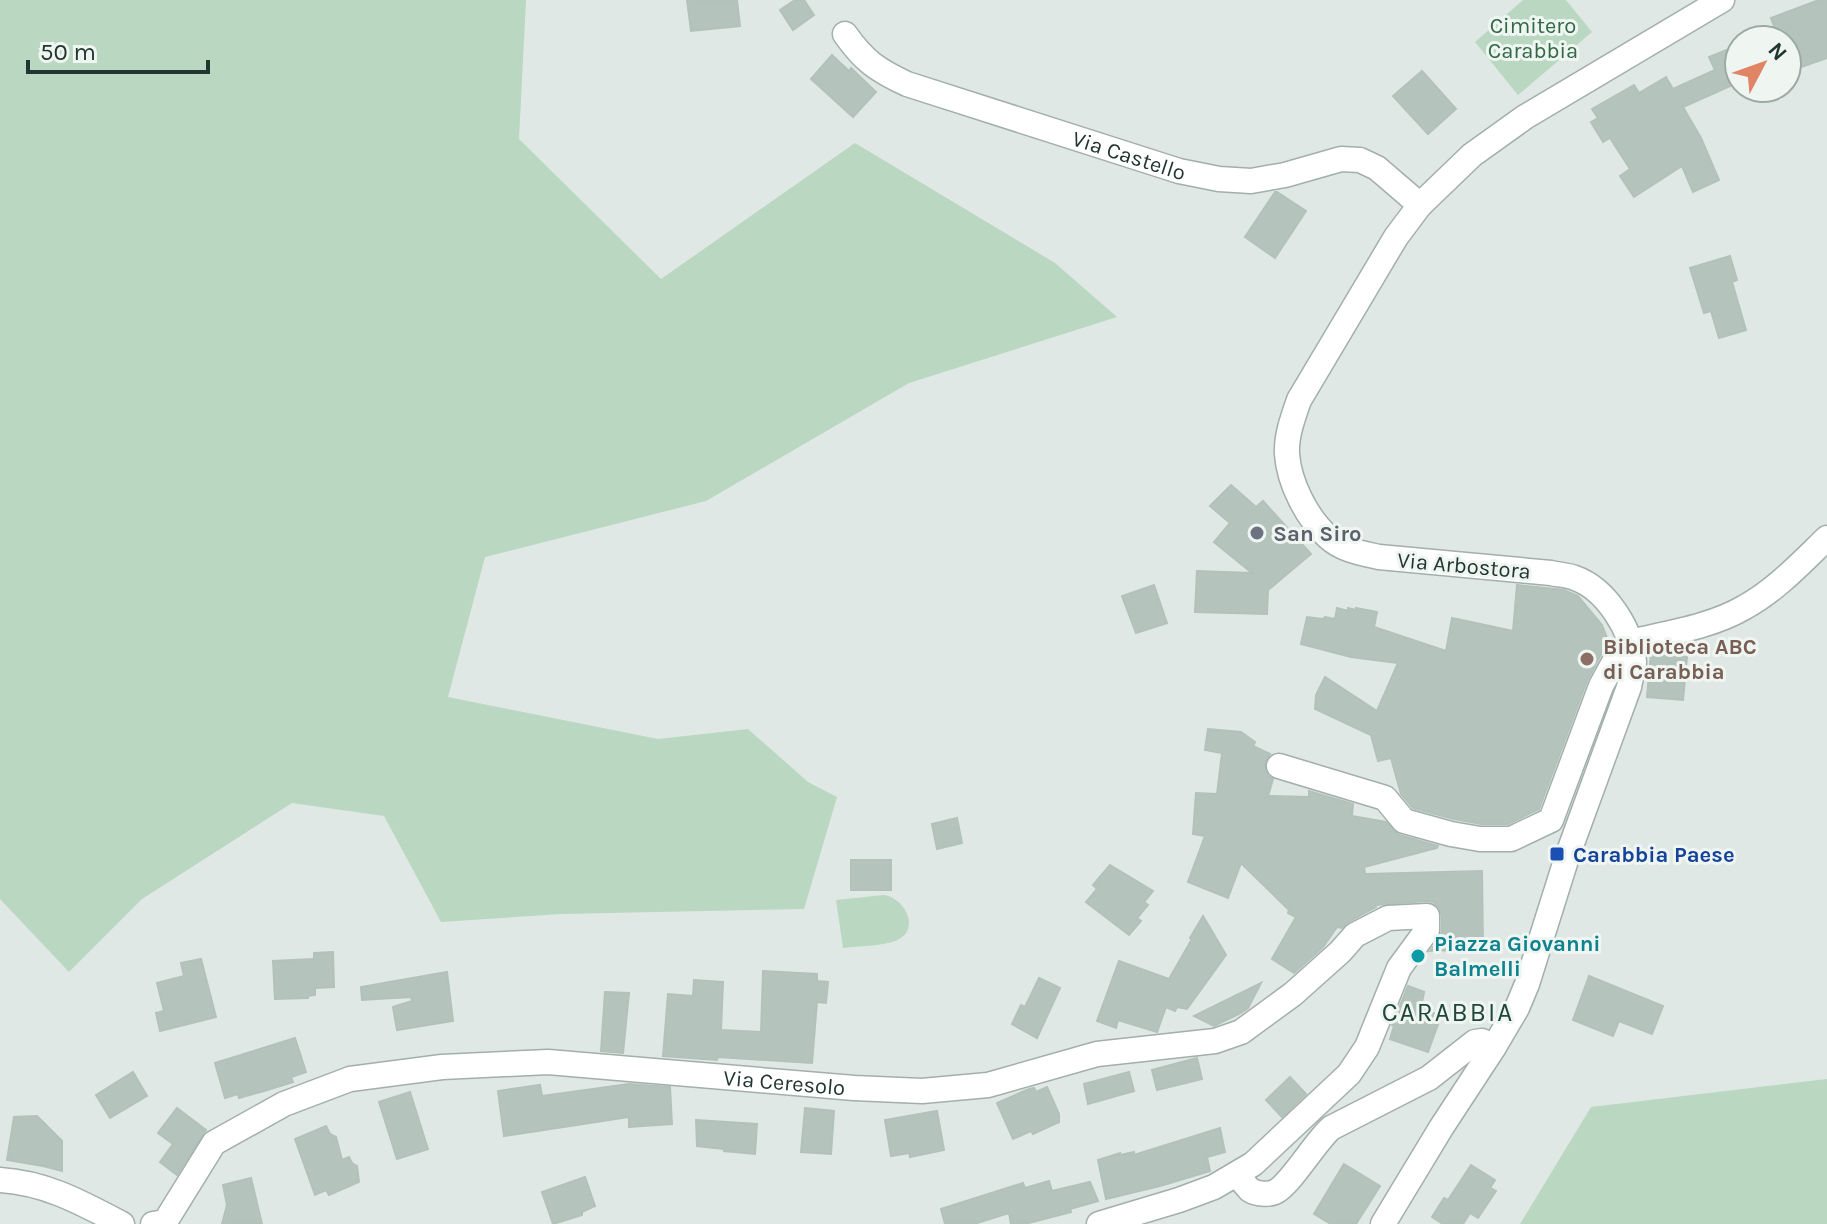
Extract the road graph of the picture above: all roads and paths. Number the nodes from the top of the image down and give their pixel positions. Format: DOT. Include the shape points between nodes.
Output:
graph roads {
  1 [pos="1722,0"];
  2 [pos="845,34"];
  3 [pos="1420,205"];
  4 [pos="1827,538"];
  5 [pos="1630,642"];
  6 [pos="1279,766"];
  7 [pos="1494,1047"];
  8 [pos="1237,1175"];
  9 [pos="0,1180"];
  10 [pos="122,1224"];
  11 [pos="153,1224"];
  12 [pos="1099,1224"];
  13 [pos="1383,1224"];
  1 -- 3 [label="street, Via Arbostora" via="1525,117 1472,155"];
  2 -- 3 [label="street, Via Castello" via="881,71 907,84 1179,171 1251,181 1341,159 1360,160"];
  3 -- 5 [label="street, Via Arbostora" via="1299,400 1287,452 1298,493 1329,538 1352,551 1577,579 1612,608"];
  4 -- 5 [label="street" via="1745,608"];
  5 -- 6 [label="street" via="1601,686 1551,820 1511,839 1480,839 1404,821 1385,798"];
  5 -- 7 [label="street, Via Arbostora" via="1634,665 1629,687 1527,984"];
  7 -- 8 [label="street" via="1475,1042 1429,1078 1331,1128 1275,1192 1250,1190"];
  7 -- 13 [label="street, Via Arbostora"];
  8 -- 11 [label="street, Via Ceresolo" via="1349,1074 1367,1047 1393,978 1427,930 1427,916 1388,918 1355,935 1293,994 1241,1032 1215,1041 1097,1054 988,1085 922,1091 854,1088 548,1062 442,1067 350,1079 284,1104 214,1143 165,1222"];
  8 -- 12 [label="street" via="1179,1200"];
  9 -- 10 [label="street" via="45,1187"];
}
